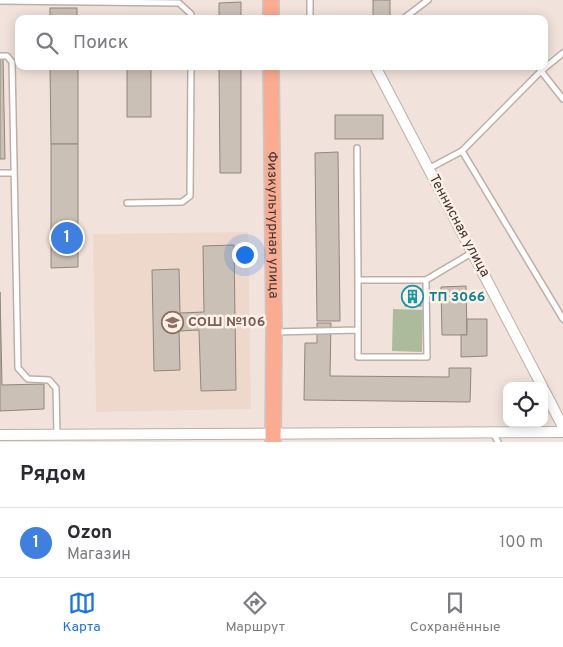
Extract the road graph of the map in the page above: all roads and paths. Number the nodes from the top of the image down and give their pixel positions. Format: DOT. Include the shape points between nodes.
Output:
graph roads {
  1 [pos="271,0"];
  2 [pos="310,0"];
  3 [pos="428,0"];
  4 [pos="0,1"];
  5 [pos="49,1"];
  6 [pos="191,15"];
  7 [pos="271,15"];
  8 [pos="310,15"];
  9 [pos="408,15"];
  10 [pos="563,53"];
  11 [pos="0,56"];
  12 [pos="548,65"];
  13 [pos="191,70"];
  14 [pos="271,70"];
  15 [pos="377,70"];
  16 [pos="541,71"];
  17 [pos="563,99"];
  18 [pos="357,148"];
  19 [pos="462,151"];
  20 [pos="428,169"];
  21 [pos="0,173"];
  22 [pos="13,173"];
  23 [pos="127,203"];
  24 [pos="473,252"];
  25 [pos="358,280"];
  26 [pos="426,280"];
  27 [pos="563,319"];
  28 [pos="358,330"];
  29 [pos="274,332"];
  30 [pos="540,382"];
  31 [pos="548,398"];
  32 [pos="563,427"];
  33 [pos="493,432"];
  34 [pos="563,432"];
  35 [pos="57,434"];
  36 [pos="0,435"];
  37 [pos="17,438"];
  38 [pos="152,438"];
  39 [pos="273,438"];
  40 [pos="346,438"];
  41 [pos="498,442"];
  1 -- 7 [label="main road"];
  2 -- 8 [label="lane"];
  3 -- 9 [label="lane"];
  4 -- 5 [label="lane"];
  5 -- 6 [label="lane" via="179,3"];
  10 -- 12 [label="lane"];
  11 -- 22 [label="lane" via="7,56 12,62"];
  13 -- 23 [label="lane" via="190,196 182,202"];
  14 -- 29 [label="main road, Физкультурная улица"];
  15 -- 20 [label="street, Теннисная улица"];
  16 -- 17 [label="lane"];
  16 -- 19 [label="lane"];
  18 -- 25 [label="lane"];
  19 -- 20 [label="lane"];
  19 -- 27 [label="lane"];
  20 -- 24 [label="street, Теннисная улица"];
  21 -- 22 [label="lane"];
  22 -- 35 [label="lane" via="18,368 28,379 49,380 56,388"];
  24 -- 26 [label="lane"];
  24 -- 30 [label="street, Теннисная улица"];
  25 -- 26 [label="lane"];
  25 -- 28 [label="lane"];
  26 -- 28 [label="lane" via="427,357 358,357"];
  28 -- 29 [label="lane"];
  29 -- 39 [label="main road, Физкультурная улица"];
  31 -- 32 [label="street"];
  33 -- 34 [label="street"];
  33 -- 40 [label="street"];
  33 -- 41 [label="lane"];
  35 -- 37 [label="street"];
  35 -- 38 [label="street"];
  36 -- 37 [label="street"];
  38 -- 39 [label="street"];
  39 -- 40 [label="street"];
}
